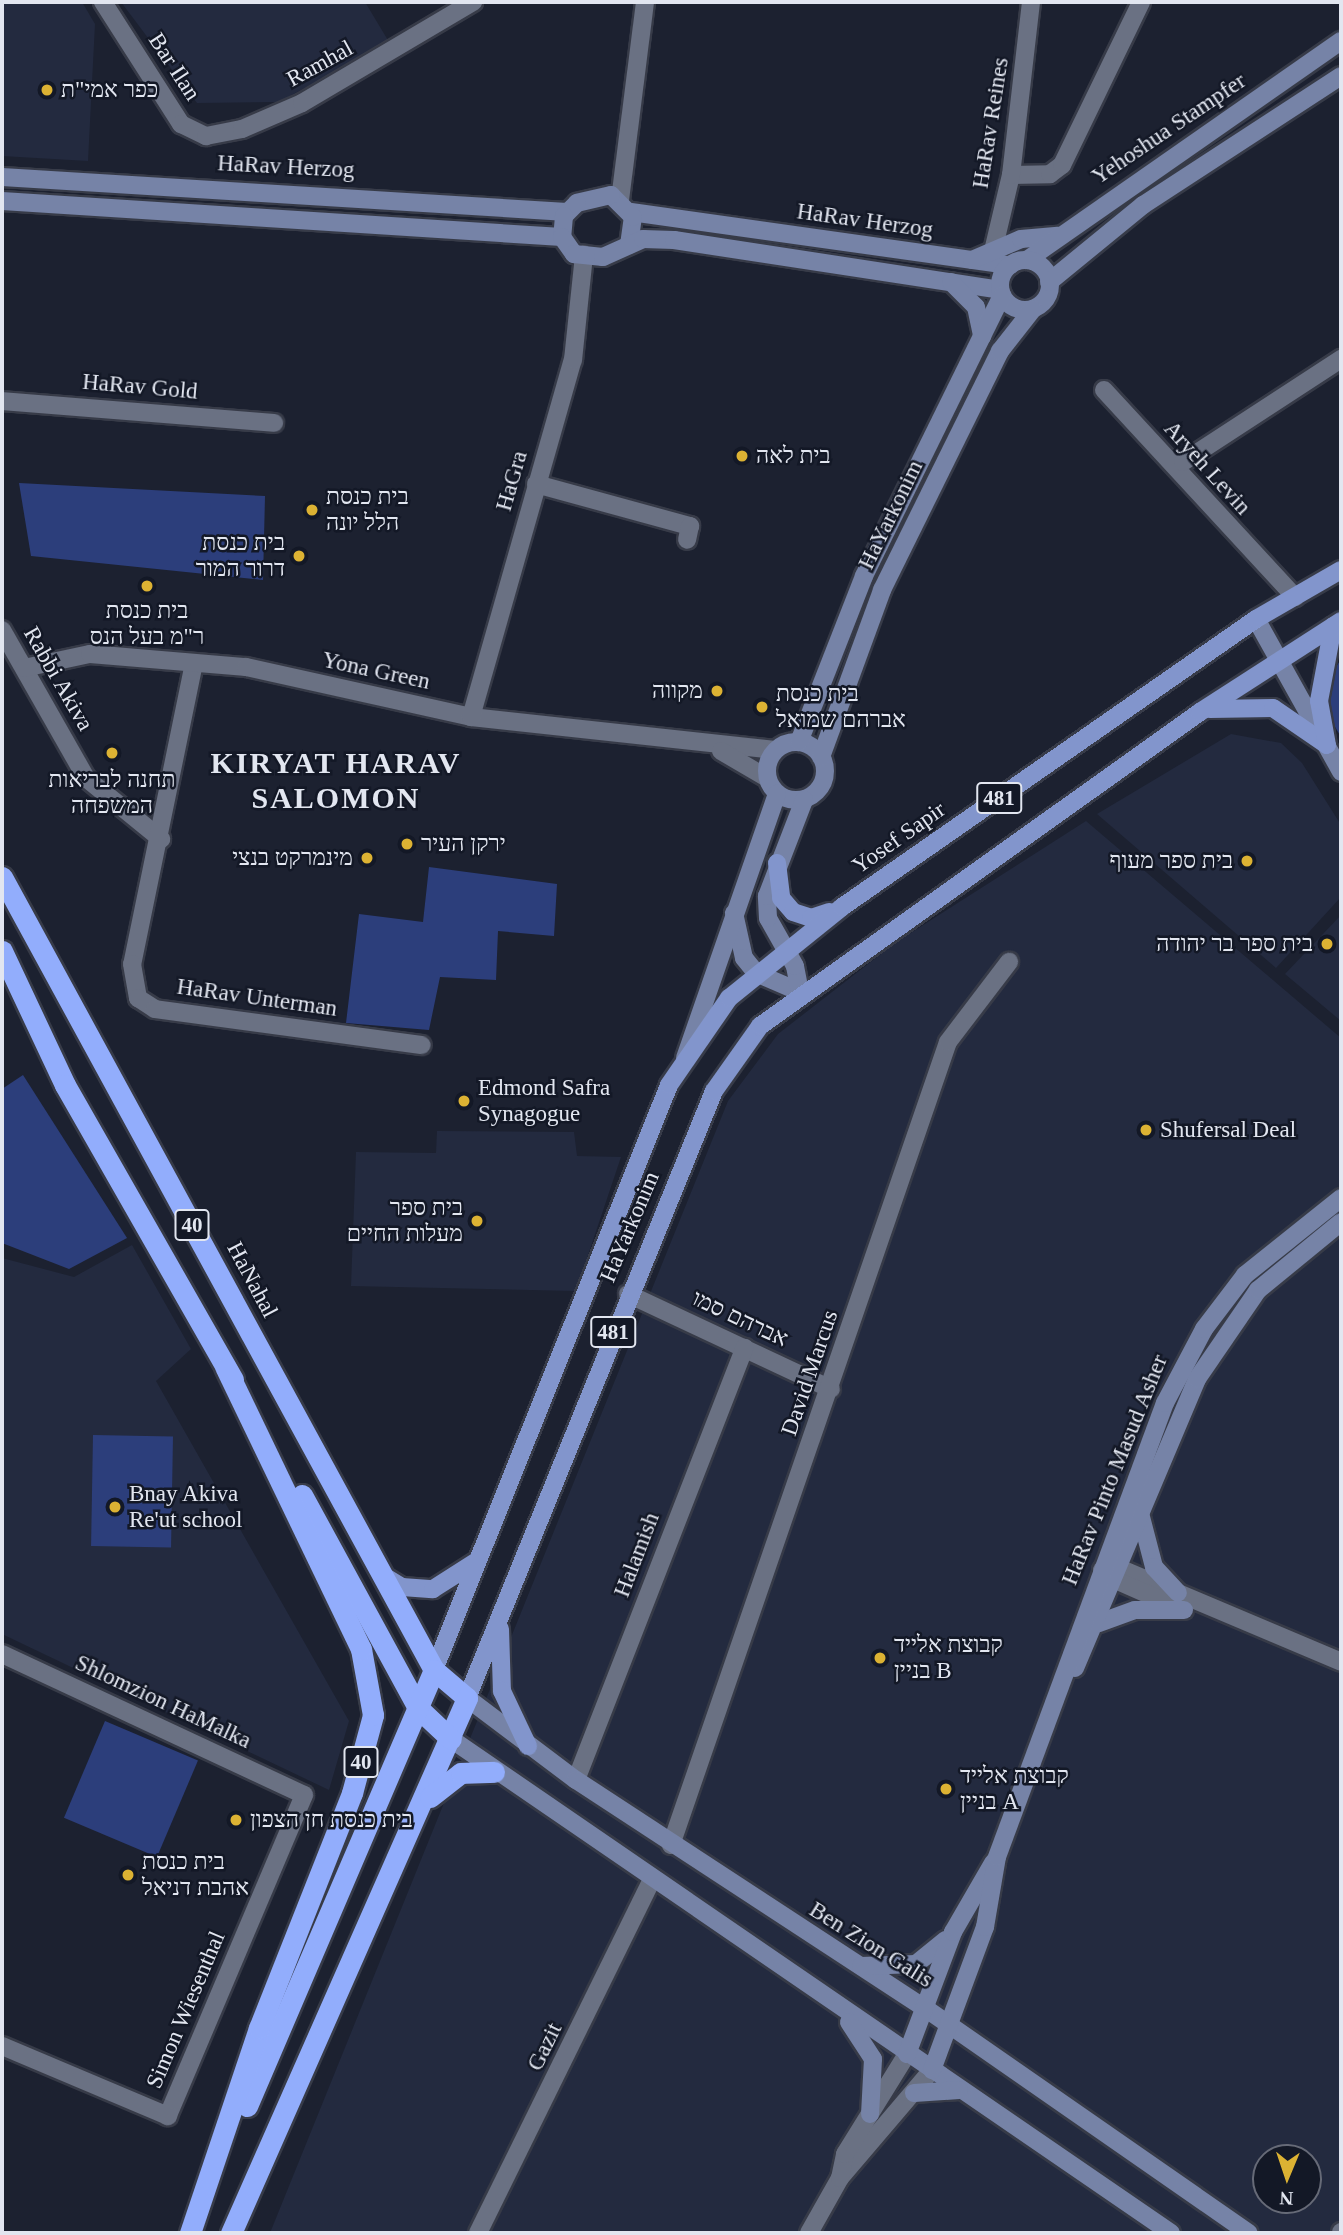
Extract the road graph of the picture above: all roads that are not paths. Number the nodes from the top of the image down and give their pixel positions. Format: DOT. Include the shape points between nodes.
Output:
graph roads {
  1 [pos="103,2"];
  2 [pos="473,2"];
  3 [pos="645,2"];
  4 [pos="1031,2"];
  5 [pos="1141,2"];
  6 [pos="1341,41"];
  7 [pos="1341,76"];
  8 [pos="181,124"];
  9 [pos="1011,175"];
  10 [pos="2,177"];
  11 [pos="2,201"];
  12 [pos="625,206"];
  13 [pos="566,212"];
  14 [pos="1058,236"];
  15 [pos="562,237"];
  16 [pos="629,245"];
  17 [pos="993,251"];
  18 [pos="584,255"];
  19 [pos="971,261"];
  20 [pos="1018,263"];
  21 [pos="948,280"];
  22 [pos="1049,282"];
  23 [pos="1001,293"];
  24 [pos="1033,309"];
  25 [pos="982,336"];
  26 [pos="1341,359"];
  27 [pos="1104,390"];
  28 [pos="2,401"];
  29 [pos="274,422"];
  30 [pos="1183,462"];
  31 [pos="536,484"];
  32 [pos="687,540"];
  33 [pos="1341,570"];
  34 [pos="1273,579"];
  35 [pos="1295,597"];
  36 [pos="1256,619"];
  37 [pos="1337,624"];
  38 [pos="2,630"];
  39 [pos="1280,660"];
  40 [pos="194,663"];
  41 [pos="24,668"];
  42 [pos="1200,712"];
  43 [pos="471,717"];
  44 [pos="799,742"];
  45 [pos="1327,745"];
  46 [pos="718,749"];
  47 [pos="775,750"];
  48 [pos="821,757"];
  49 [pos="1341,772"];
  50 [pos="767,778"];
  51 [pos="777,794"];
  52 [pos="804,800"];
  53 [pos="161,839"];
  54 [pos="777,863"];
  55 [pos="2,877"];
  56 [pos="842,907"];
  57 [pos="734,913"];
  58 [pos="786,947"];
  59 [pos="2,951"];
  60 [pos="1009,962"];
  61 [pos="756,973"];
  62 [pos="800,992"];
  63 [pos="422,1045"];
  64 [pos="685,1058"];
  65 [pos="1341,1198"];
  66 [pos="1341,1222"];
  67 [pos="628,1294"];
  68 [pos="744,1348"];
  69 [pos="226,1368"];
  70 [pos="831,1389"];
  71 [pos="1140,1513"];
  72 [pos="485,1550"];
  73 [pos="1099,1571"];
  74 [pos="382,1575"];
  75 [pos="1116,1576"];
  76 [pos="1181,1602"];
  77 [pos="501,1615"];
  78 [pos="1099,1623"];
  79 [pos="2,1654"];
  80 [pos="1341,1662"];
  81 [pos="434,1670"];
  82 [pos="1059,1695"];
  83 [pos="467,1698"];
  84 [pos="418,1708"];
  85 [pos="451,1739"];
  86 [pos="528,1746"];
  87 [pos="494,1772"];
  88 [pos="576,1780"];
  89 [pos="304,1796"];
  90 [pos="420,1809"];
  91 [pos="682,1814"];
  92 [pos="651,1830"];
  93 [pos="671,1844"];
  94 [pos="997,1857"];
  95 [pos="652,1880"];
  96 [pos="953,1932"];
  97 [pos="855,1965"];
  98 [pos="830,2001"];
  99 [pos="925,2008"];
  100 [pos="951,2026"];
  101 [pos="2,2046"];
  102 [pos="907,2054"];
  103 [pos="932,2070"];
  104 [pos="964,2091"];
  105 [pos="914,2093"];
  106 [pos="870,2114"];
  107 [pos="216,2164"];
  108 [pos="840,2178"];
  109 [pos="190,2233"];
  110 [pos="231,2233"];
  111 [pos="478,2233"];
  112 [pos="809,2233"];
  113 [pos="1171,2233"];
  114 [pos="1249,2233"];
  1 -- 8 [label="street, Bar Ilan"];
  2 -- 8 [label="street, Ramhal" via="328,90 242,129 206,136"];
  3 -- 12 [label="street"];
  4 -- 9 [label="street, HaRav Reines"];
  5 -- 9 [label="street" via="1062,165 1050,174"];
  6 -- 14 [label="street, Yehoshua Stampfer"];
  7 -- 22 [label="street" via="1143,205"];
  9 -- 17 [label="street, HaRav Reines"];
  10 -- 13 [label="street, HaRav Herzog"];
  11 -- 15 [label="street, HaRav Herzog"];
  12 -- 13 [label="street, HaRav Herzog" via="600,195"];
  12 -- 16 [label="street"];
  12 -- 19 [label="street, HaRav Herzog"];
  13 -- 15 [label="street"];
  14 -- 17 [label="street" via="1021,239"];
  14 -- 20 [label="street, Yehoshua Stampfer"];
  15 -- 18 [label="street" via="574,254"];
  16 -- 18 [label="street, HaRav Herzog" via="612,256"];
  16 -- 21 [label="street, HaRav Herzog" via="674,240"];
  17 -- 19 [label="street"];
  18 -- 31 [label="street, HaGra" via="573,360"];
  19 -- 20 [label="street, HaRav Herzog"];
  20 -- 22 [label="street" via="1042,267"];
  20 -- 23 [label="street"];
  21 -- 23 [label="street, HaRav Herzog"];
  21 -- 25 [label="street" via="976,307"];
  22 -- 24 [label="street" via="1046,298"];
  23 -- 24 [label="street" via="1012,307"];
  23 -- 25 [label="street, HaYarkonim"];
  24 -- 48 [label="street, HaYarkonim" via="1000,351 882,590"];
  25 -- 44 [label="street, HaYarkonim" via="864,576"];
  26 -- 30 [label="street"];
  27 -- 34 [label="street, Aryeh Levin"];
  28 -- 29 [label="street, HaRav Gold"];
  31 -- 32 [label="street" via="690,526"];
  31 -- 43 [label="street, HaGra"];
  33 -- 35 [label="main road, Yosef Sapir / 481"];
  34 -- 35 [label="street, Aryeh Levin"];
  34 -- 36 [label="street" via="1270,600"];
  35 -- 36 [label="main road, Yosef Sapir / 481"];
  36 -- 39 [label="street"];
  36 -- 56 [label="main road, Yosef Sapir / 481"];
  37 -- 39 [label="main road, 481"];
  37 -- 45 [label="main road" via="1319,701"];
  38 -- 41 [label="street, Rabbi Akiva"];
  39 -- 42 [label="main road, 481"];
  39 -- 45 [label="street"];
  40 -- 41 [label="street, Yona Green" via="90,654"];
  40 -- 43 [label="street, Yona Green" via="246,667"];
  40 -- 53 [label="street, HaRav Unterman"];
  41 -- 53 [label="street, Rabbi Akiva" via="86,778"];
  42 -- 45 [label="main road" via="1250,704 1273,708"];
  42 -- 62 [label="main road, 481"];
  43 -- 46 [label="street, Yona Green"];
  44 -- 47 [label="street"];
  44 -- 48 [label="street"];
  45 -- 49 [label="street"];
  46 -- 47 [label="street, Yona Green"];
  46 -- 50 [label="street, Yona Green"];
  47 -- 50 [label="street"];
  48 -- 52 [label="street" via="824,780"];
  50 -- 51 [label="street"];
  51 -- 52 [label="street"];
  51 -- 57 [label="street, HaYarkonim"];
  52 -- 54 [label="street"];
  53 -- 63 [label="street, HaRav Unterman" via="132,964 138,998 155,1009"];
  54 -- 56 [label="main road" via="781,898 793,912 811,918"];
  54 -- 58 [label="street" via="768,918"];
  55 -- 74 [label="highway, HaNahal / 40"];
  56 -- 58 [label="main road, Yosef Sapir / 481"];
  57 -- 61 [label="street" via="737,942"];
  57 -- 64 [label="street, HaYarkonim"];
  58 -- 61 [label="main road, Yosef Sapir / 481"];
  58 -- 62 [label="street"];
  59 -- 69 [label="highway, 40" via="65,1084"];
  60 -- 70 [label="street, David Marcus" via="948,1042"];
  61 -- 62 [label="street"];
  61 -- 64 [label="main road, Yosef Sapir / 481"];
  62 -- 67 [label="main road, HaYarkonim / 481" via="760,1026 727,1068"];
  64 -- 72 [label="main road, HaYarkonim / 481"];
  65 -- 73 [label="street, HaRav Pinto Masud Asher" via="1245,1275 1185,1361"];
  66 -- 71 [label="street, HaRav Pinto Masud Asher" via="1258,1290 1223,1336 1182,1410"];
  67 -- 68 [label="street, אברהם סמו"];
  67 -- 77 [label="main road, HaYarkonim / 481"];
  68 -- 70 [label="street, אברהם סמו"];
  68 -- 88 [label="street, Halamish"];
  69 -- 84 [label="highway, 40"];
  69 -- 107 [label="highway, 40" via="361,1649 373,1715 352,1793 259,2028"];
  70 -- 91 [label="street, David Marcus"];
  71 -- 75 [label="street, HaRav Pinto Masud Asher"];
  71 -- 76 [label="street" via="1154,1567"];
  72 -- 74 [label="main road" via="463,1574 433,1589 402,1587"];
  72 -- 81 [label="main road, HaYarkonim / 481"];
  73 -- 75 [label="street"];
  73 -- 82 [label="street, HaRav Pinto Masud Asher"];
  74 -- 81 [label="highway, HaNahal / 40"];
  75 -- 76 [label="street"];
  75 -- 78 [label="street, HaRav Pinto Masud Asher"];
  76 -- 78 [label="street" via="1135,1610"];
  76 -- 80 [label="street"];
  77 -- 83 [label="main road, HaYarkonim / 481"];
  77 -- 86 [label="main road" via="502,1690"];
  78 -- 82 [label="street, HaRav Pinto Masud Asher"];
  79 -- 89 [label="street, Shlomzion HaMalka"];
  81 -- 83 [label="highway, HaNahal / 40"];
  81 -- 84 [label="highway, 40"];
  82 -- 94 [label="street, HaRav Pinto Masud Asher"];
  83 -- 85 [label="highway"];
  83 -- 86 [label="street, Ben Zion Galis"];
  84 -- 85 [label="highway, 40"];
  84 -- 107 [label="highway, 40"];
  85 -- 87 [label="street"];
  85 -- 90 [label="highway"];
  86 -- 88 [label="street, Ben Zion Galis"];
  87 -- 90 [label="highway" via="450,1778"];
  87 -- 95 [label="street"];
  88 -- 92 [label="street, Ben Zion Galis"];
  89 -- 101 [label="street, Simon Wiesenthal" via="168,2116"];
  90 -- 110 [label="highway"];
  91 -- 92 [label="street"];
  91 -- 93 [label="street, David Marcus"];
  92 -- 93 [label="street, Ben Zion Galis"];
  93 -- 97 [label="street, Ben Zion Galis"];
  94 -- 96 [label="street, HaRav Pinto Masud Asher"];
  94 -- 100 [label="street, HaRav Pinto Masud Asher" via="985,1927"];
  95 -- 98 [label="street"];
  95 -- 111 [label="street, Gazit"];
  96 -- 97 [label="street" via="916,1964"];
  96 -- 99 [label="street, HaRav Pinto Masud Asher"];
  97 -- 99 [label="street, Ben Zion Galis"];
  98 -- 102 [label="street"];
  98 -- 106 [label="street" via="873,2059"];
  99 -- 100 [label="street, Ben Zion Galis"];
  99 -- 102 [label="street, HaRav Pinto Masud Asher"];
  100 -- 103 [label="street, HaRav Pinto Masud Asher"];
  100 -- 114 [label="street, Ben Zion Galis"];
  102 -- 103 [label="street"];
  102 -- 106 [label="street"];
  103 -- 104 [label="street"];
  103 -- 105 [label="street"];
  104 -- 105 [label="street"];
  104 -- 113 [label="street"];
  105 -- 108 [label="street"];
  106 -- 108 [label="street" via="845,2154"];
  107 -- 109 [label="highway, 40"];
  108 -- 112 [label="street"];
}
